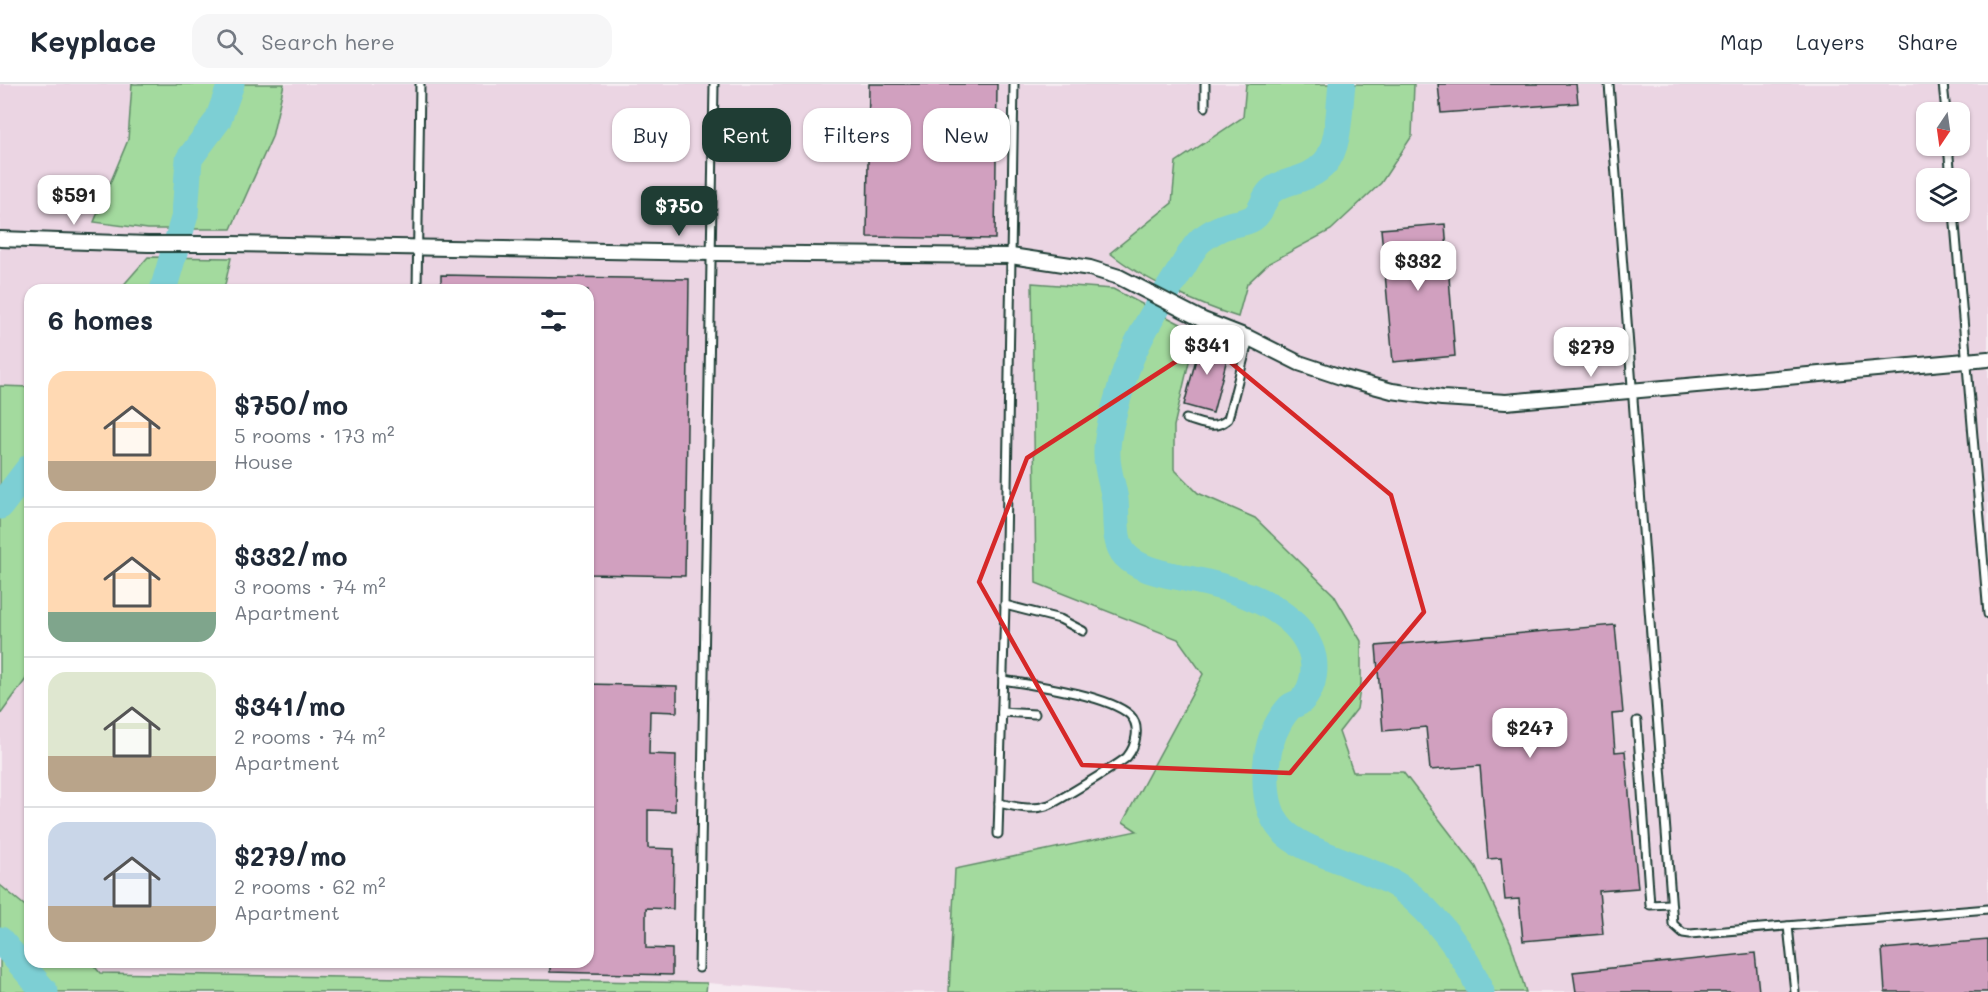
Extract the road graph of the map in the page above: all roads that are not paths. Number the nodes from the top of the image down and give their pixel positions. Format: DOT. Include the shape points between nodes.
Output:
graph roads {
  1 [pos="420,84"];
  2 [pos="714,84"];
  3 [pos="1014,84"];
  4 [pos="1205,84"];
  5 [pos="1609,84"];
  6 [pos="1943,84"];
  7 [pos="1945,102"];
  8 [pos="1205,107"];
  9 [pos="1955,222"];
  10 [pos="0,239"];
  11 [pos="418,248"];
  12 [pos="712,253"];
  13 [pos="1011,256"];
  14 [pos="417,284"];
  15 [pos="1249,338"];
  16 [pos="1988,359"];
  17 [pos="1966,361"];
  18 [pos="1633,390"];
  19 [pos="1186,419"];
  20 [pos="1005,605"];
  21 [pos="1988,614"];
  22 [pos="1083,631"];
  23 [pos="1003,680"];
  24 [pos="1002,712"];
  25 [pos="1035,714"];
  26 [pos="1637,721"];
  27 [pos="999,803"];
  28 [pos="998,834"];
  29 [pos="1671,904"];
  30 [pos="1988,909"];
  31 [pos="1788,926"];
  32 [pos="699,968"];
  33 [pos="1795,992"];
  1 -- 11 [label="lane"];
  2 -- 12 [label="lane"];
  3 -- 13 [label="lane"];
  4 -- 8 [label="lane"];
  5 -- 18 [label="lane"];
  6 -- 7 [label="lane"];
  9 -- 17 [label="lane"];
  10 -- 11 [label="street"];
  11 -- 12 [label="street"];
  11 -- 14 [label="lane"];
  12 -- 13 [label="street"];
  12 -- 32 [label="lane"];
  13 -- 15 [label="street" via="1090,268 1119,277 1203,320"];
  13 -- 20 [label="lane"];
  15 -- 18 [label="street" via="1299,363 1344,378 1392,391 1442,398 1506,402"];
  15 -- 19 [label="lane" via="1228,419 1215,426"];
  16 -- 17 [label="street"];
  17 -- 18 [label="street"];
  17 -- 21 [label="lane"];
  18 -- 29 [label="lane"];
  20 -- 22 [label="lane" via="1060,619"];
  20 -- 23 [label="lane"];
  23 -- 24 [label="lane"];
  23 -- 27 [label="lane" via="1044,686 1115,706 1130,715 1137,735 1126,758 1050,804 1022,808"];
  24 -- 25 [label="lane"];
  24 -- 27 [label="lane"];
  26 -- 29 [label="lane" via="1650,905"];
  27 -- 28 [label="lane"];
  29 -- 31 [label="lane" via="1673,924 1683,933"];
  30 -- 31 [label="lane"];
  31 -- 33 [label="lane"];
}
